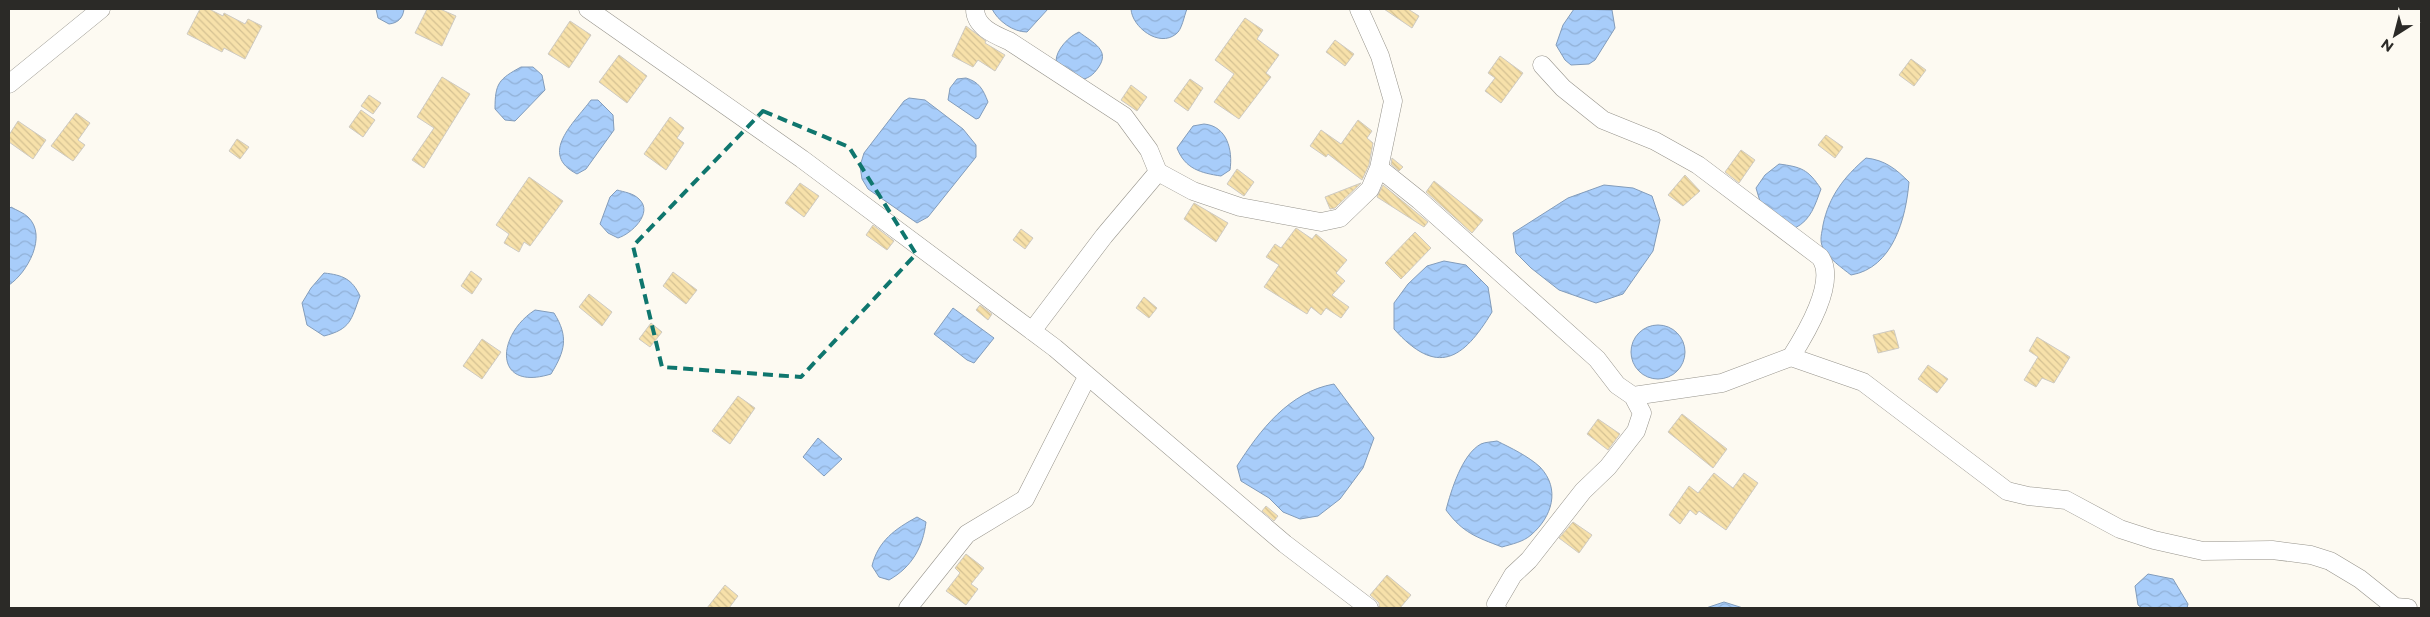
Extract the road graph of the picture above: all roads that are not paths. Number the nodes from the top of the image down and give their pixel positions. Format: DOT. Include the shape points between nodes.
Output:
graph roads {
  1 [pos="101,9"];
  2 [pos="588,9"];
  3 [pos="975,9"];
  4 [pos="1359,9"];
  5 [pos="1542,65"];
  6 [pos="9,84"];
  7 [pos="1378,168"];
  8 [pos="1158,172"];
  9 [pos="1032,331"];
  10 [pos="1791,357"];
  11 [pos="1087,377"];
  12 [pos="1634,396"];
  13 [pos="908,608"];
  14 [pos="1370,608"];
  15 [pos="1498,608"];
  16 [pos="2408,608"];
  1 -- 6 [label="street"];
  2 -- 9 [label="street" via="802,160"];
  3 -- 8 [label="street" via="991,33 1009,41 1124,116 1149,150"];
  4 -- 7 [label="street" via="1380,56 1393,101"];
  5 -- 10 [label="street" via="1563,88 1603,120 1656,140 1698,165 1820,257 1827,274 1812,322"];
  7 -- 8 [label="street" via="1370,189 1354,206 1340,218 1321,222 1240,206 1193,191"];
  7 -- 12 [label="street" via="1419,200 1597,359 1617,385"];
  8 -- 9 [label="street" via="1104,236"];
  9 -- 11 [label="street"];
  10 -- 12 [label="street" via="1722,383"];
  10 -- 16 [label="street" via="1863,382 2007,491 2066,500 2120,528 2154,540 2204,551 2272,550 2311,555 2330,561 2360,579 2395,606"];
  11 -- 13 [label="street" via="1025,499 967,534"];
  11 -- 14 [label="street" via="1285,544"];
  12 -- 15 [label="street" via="1642,413 1636,431 1513,575 1496,604"];
}
